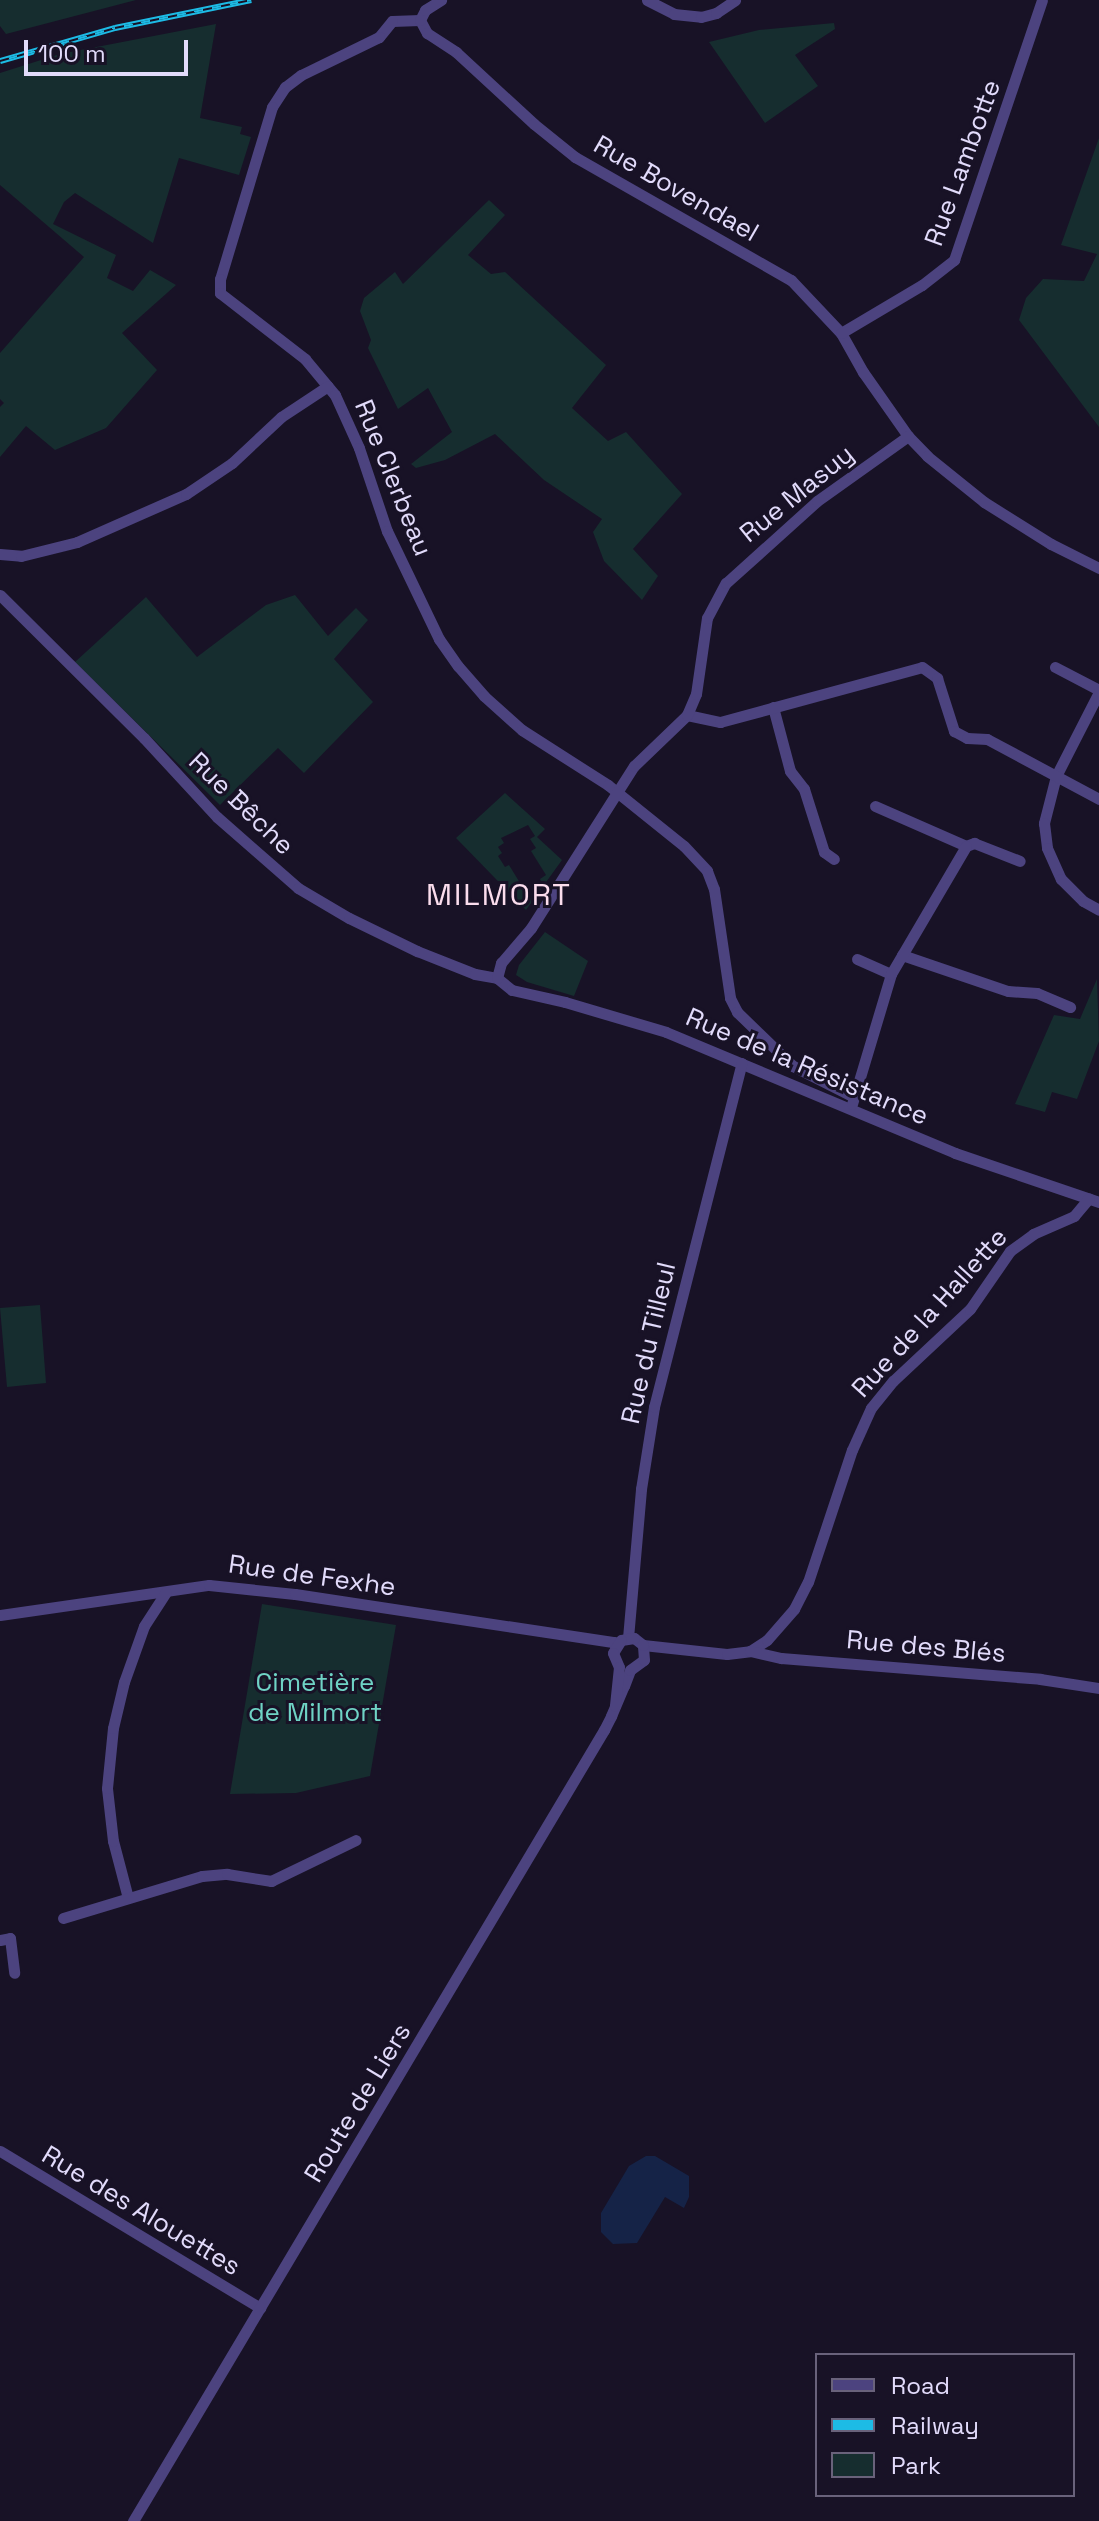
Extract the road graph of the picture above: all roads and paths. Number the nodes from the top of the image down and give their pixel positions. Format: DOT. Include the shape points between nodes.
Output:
graph roads {
  1 [pos="441,0"];
  2 [pos="647,0"];
  3 [pos="735,0"];
  4 [pos="1042,0"];
  5 [pos="420,20"];
  6 [pos="841,333"];
  7 [pos="328,386"];
  8 [pos="908,436"];
  9 [pos="0,554"];
  10 [pos="1099,568"];
  11 [pos="0,595"];
  12 [pos="1055,667"];
  13 [pos="1099,691"];
  14 [pos="773,707"];
  15 [pos="687,715"];
  16 [pos="1056,776"];
  17 [pos="618,793"];
  18 [pos="1099,799"];
  19 [pos="875,806"];
  20 [pos="966,846"];
  21 [pos="834,859"];
  22 [pos="1020,861"];
  23 [pos="1099,910"];
  24 [pos="902,955"];
  25 [pos="857,959"];
  26 [pos="891,974"];
  27 [pos="497,978"];
  28 [pos="1070,1007"];
  29 [pos="742,1063"];
  30 [pos="853,1103"];
  31 [pos="1096,1200"];
  32 [pos="166,1592"];
  33 [pos="0,1615"];
  34 [pos="628,1638"];
  35 [pos="615,1646"];
  36 [pos="647,1647"];
  37 [pos="750,1651"];
  38 [pos="625,1668"];
  39 [pos="1099,1688"];
  40 [pos="356,1840"];
  41 [pos="128,1898"];
  42 [pos="63,1918"];
  43 [pos="0,1940"];
  44 [pos="14,1973"];
  45 [pos="0,2151"];
  46 [pos="260,2308"];
  47 [pos="133,2521"];
  1 -- 5 [label="street"];
  2 -- 3 [label="street" via="685,17 716,13"];
  4 -- 6 [label="street, Rue Lambotte" via="954,260"];
  5 -- 6 [label="street, Rue Bovendael" via="427,33 456,52 560,146 791,280"];
  5 -- 7 [label="street, Rue Clerbeau" via="392,21 379,37 285,87 272,107 220,279 226,301 295,350"];
  6 -- 8 [label="street, Rue Bovendael"];
  7 -- 9 [label="street" via="186,494 77,542 21,556"];
  7 -- 17 [label="street, Rue Clerbeau" via="346,414 387,531 439,639 484,696 522,730"];
  8 -- 10 [label="street" via="984,502"];
  8 -- 15 [label="street, Rue Masuy" via="817,501 726,583 703,629 696,694"];
  11 -- 27 [label="street, Rue Bêche" via="217,817 298,888 397,942"];
  12 -- 13 [label="street"];
  13 -- 16 [label="street"];
  14 -- 15 [label="street" via="713,723"];
  14 -- 16 [label="street" via="922,667 937,678 950,727 967,738 987,739"];
  14 -- 21 [label="street" via="790,771 804,789 824,852"];
  15 -- 17 [label="street" via="634,766"];
  16 -- 18 [label="street"];
  16 -- 23 [label="street" via="1046,807 1047,848 1061,879"];
  17 -- 27 [label="street" via="531,928 501,963"];
  17 -- 30 [label="street, Rue Clerbeau" via="707,871 730,998 746,1023 803,1072"];
  19 -- 20 [label="street"];
  20 -- 22 [label="street" via="974,843"];
  20 -- 24 [label="street"];
  24 -- 26 [label="street"];
  24 -- 28 [label="street"];
  25 -- 26 [label="street"];
  26 -- 30 [label="street"];
  27 -- 29 [label="street, Rue de la Résistance" via="512,990 666,1032"];
  29 -- 30 [label="street, Rue de la Résistance"];
  29 -- 34 [label="street, Rue du Tilleul" via="654,1407"];
  30 -- 31 [label="street, Rue de la Résistance" via="955,1153"];
  31 -- 37 [label="street, Rue de la Hallette" via="1010,1251 970,1309 871,1408 808,1582 794,1609"];
  32 -- 33 [label="street, Rue de Fexhe"];
  32 -- 35 [label="street, Rue de Fexhe" via="209,1585 245,1587"];
  32 -- 41 [label="street" via="144,1626 113,1728 107,1788 113,1841"];
  34 -- 35 [label="street"];
  34 -- 36 [label="street"];
  35 -- 38 [label="street, Route de Liers" via="615,1661"];
  36 -- 37 [label="street"];
  36 -- 38 [label="street" via="644,1660"];
  37 -- 39 [label="street, Rue des Blés"];
  38 -- 46 [label="street, Route de Liers" via="615,1706"];
  40 -- 41 [label="street" via="271,1881 202,1876"];
  41 -- 42 [label="street"];
  43 -- 44 [label="street" via="10,1938"];
  45 -- 46 [label="street, Rue des Alouettes"];
  46 -- 47 [label="street, Route de Liers"];
}
